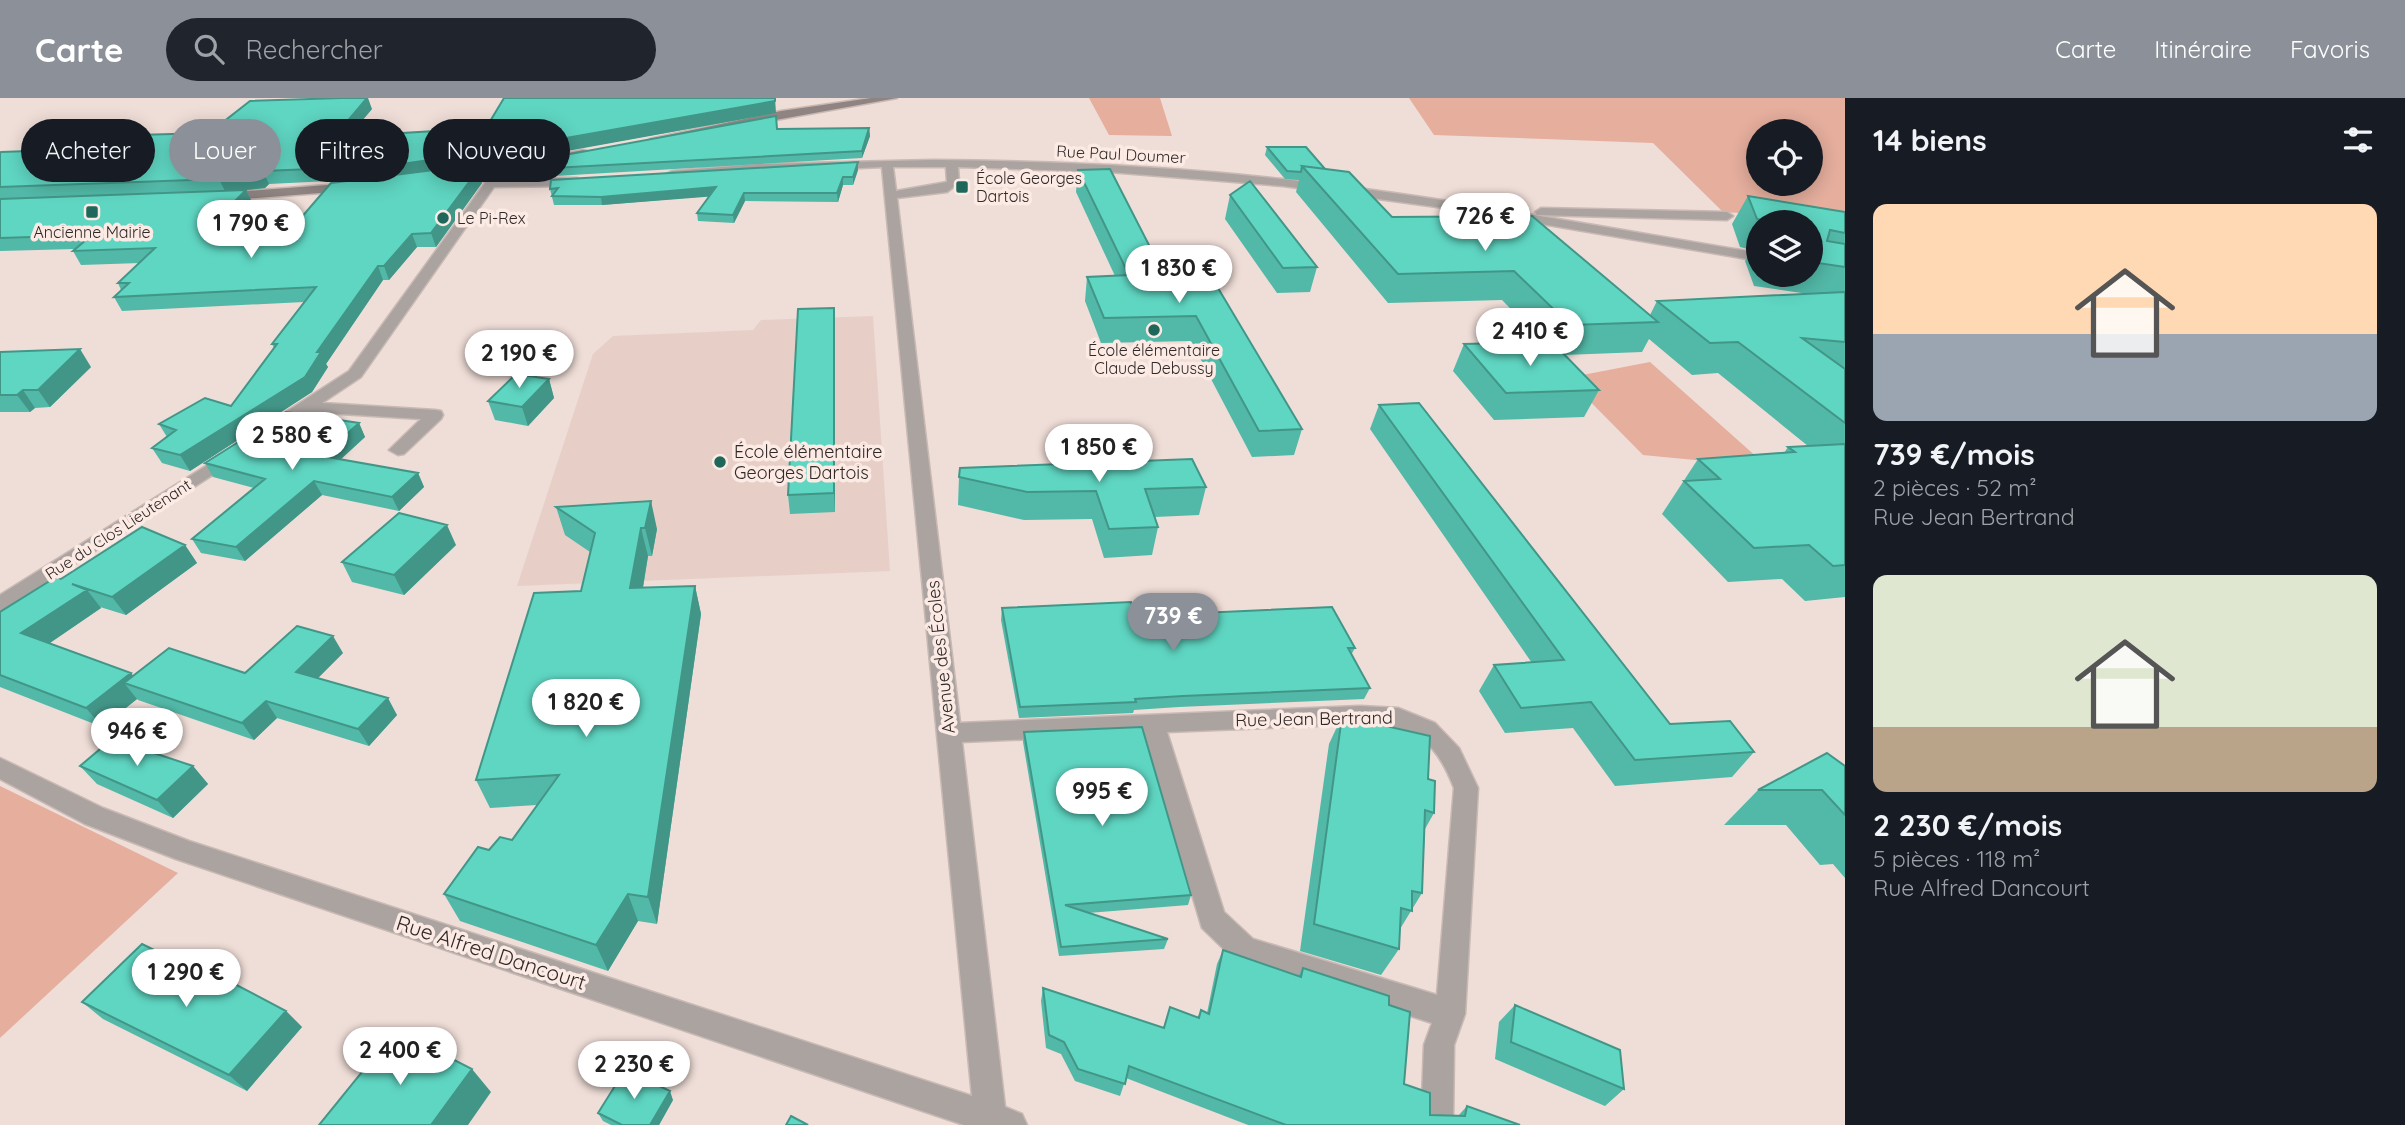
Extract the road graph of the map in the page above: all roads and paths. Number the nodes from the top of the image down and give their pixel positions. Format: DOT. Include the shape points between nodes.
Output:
graph roads {
  1 [pos="892,98"];
  2 [pos="646,141"];
  3 [pos="592,151"];
  4 [pos="570,157"];
  5 [pos="887,164"];
  6 [pos="952,164"];
  7 [pos="663,175"];
  8 [pos="570,180"];
  9 [pos="595,181"];
  10 [pos="483,182"];
  11 [pos="368,186"];
  12 [pos="891,195"];
  13 [pos="207,198"];
  14 [pos="1490,211"];
  15 [pos="1727,216"];
  16 [pos="1746,255"];
  17 [pos="306,407"];
  18 [pos="398,450"];
  19 [pos="0,605"];
  20 [pos="1153,724"];
  21 [pos="948,733"];
  22 [pos="0,768"];
  23 [pos="1450,1014"];
  24 [pos="996,1123"];
  25 [pos="1437,1125"];
  1 -- 2 [label="main road"];
  3 -- 4 [label="main road"];
  5 -- 6 [label="street, Rue Paul Doumer"];
  5 -- 7 [label="street, Rue Paul Doumer" via="770,166"];
  5 -- 12 [label="street, Avenue des Écoles"];
  6 -- 12 [label="street" via="953,183 947,188"];
  6 -- 14 [label="street, Rue Paul Doumer" via="1215,177"];
  8 -- 9 [label="street"];
  10 -- 17 [label="street, Rue du Clos Lieutenant" via="355,374"];
  11 -- 13 [label="main road"];
  12 -- 21 [label="street, Avenue des Écoles"];
  14 -- 15 [label="street"];
  14 -- 16 [label="street, Rue Paul Doumer"];
  17 -- 18 [label="street" via="435,415"];
  17 -- 19 [label="street, Rue du Clos Lieutenant"];
  20 -- 21 [label="street, Rue Jean Bertrand"];
  20 -- 23 [label="street" via="1212,919 1244,950"];
  20 -- 23 [label="street, Rue Jean Bertrand" via="1360,715 1402,718 1428,731 1454,755 1466,788"];
  21 -- 24 [label="street, Avenue des Écoles"];
  22 -- 24 [label="street, Rue Alfred Dancourt" via="94,816 185,851"];
  23 -- 25 [label="street, Rue Jean Bertrand" via="1439,1045"];
}
